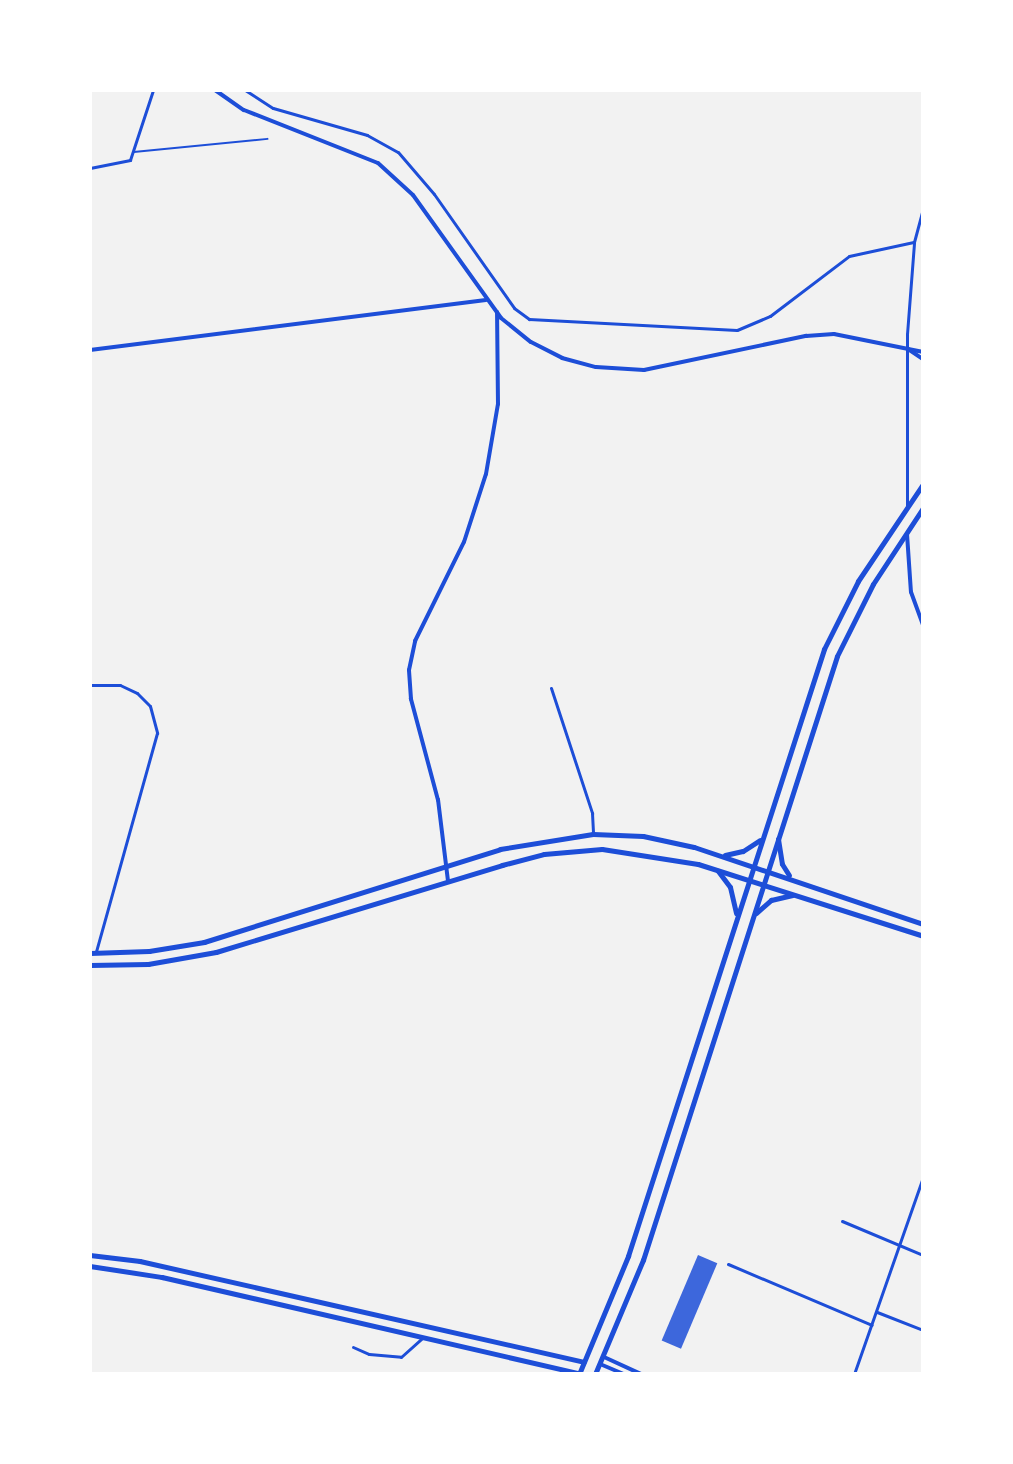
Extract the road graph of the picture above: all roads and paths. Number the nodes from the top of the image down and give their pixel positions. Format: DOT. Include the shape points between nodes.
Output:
graph roads {
  1 [pos="153,90"];
  2 [pos="215,90"];
  3 [pos="245,90"];
  4 [pos="267,139"];
  5 [pos="134,153"];
  6 [pos="90,168"];
  7 [pos="923,207"];
  8 [pos="914,242"];
  9 [pos="487,300"];
  10 [pos="496,312"];
  11 [pos="907,349"];
  12 [pos="90,350"];
  13 [pos="923,352"];
  14 [pos="923,359"];
  15 [pos="923,484"];
  16 [pos="907,505"];
  17 [pos="923,508"];
  18 [pos="907,530"];
  19 [pos="923,625"];
  20 [pos="90,685"];
  21 [pos="551,688"];
  22 [pos="779,832"];
  23 [pos="593,834"];
  24 [pos="761,839"];
  25 [pos="720,855"];
  26 [pos="753,865"];
  27 [pos="446,866"];
  28 [pos="711,867"];
  29 [pos="767,869"];
  30 [pos="792,878"];
  31 [pos="748,879"];
  32 [pos="448,881"];
  33 [pos="762,884"];
  34 [pos="799,896"];
  35 [pos="752,918"];
  36 [pos="736,920"];
  37 [pos="923,924"];
  38 [pos="923,936"];
  39 [pos="93,953"];
  40 [pos="90,965"];
  41 [pos="923,1177"];
  42 [pos="842,1221"];
  43 [pos="900,1247"];
  44 [pos="90,1255"];
  45 [pos="923,1255"];
  46 [pos="728,1264"];
  47 [pos="90,1266"];
  48 [pos="877,1312"];
  49 [pos="872,1324"];
  50 [pos="923,1330"];
  51 [pos="423,1337"];
  52 [pos="353,1347"];
  53 [pos="604,1358"];
  54 [pos="584,1362"];
  55 [pos="600,1364"];
  56 [pos="579,1373"];
  57 [pos="595,1374"];
  58 [pos="624,1374"];
  59 [pos="641,1374"];
  60 [pos="854,1374"];
  1 -- 5 [label="street"];
  2 -- 9 [label="street" via="244,110 358,152 384,167 424,209"];
  3 -- 8 [label="street" via="273,108 367,135 398,152 434,194 514,308 529,319 738,330 770,316 849,256"];
  4 -- 5 [label="lane"];
  5 -- 6 [label="street" via="124,164"];
  7 -- 8 [label="street"];
  8 -- 11 [label="street"];
  9 -- 10 [label="street"];
  9 -- 12 [label="street"];
  10 -- 11 [label="street" via="514,330 546,350 579,363 613,369 658,369 820,334 865,337"];
  10 -- 27 [label="street" via="498,395 486,474 464,542 415,641 409,670 411,699 438,800"];
  11 -- 13 [label="street"];
  11 -- 14 [label="street"];
  11 -- 16 [label="street"];
  15 -- 16 [label="main road"];
  16 -- 24 [label="main road" via="836,622"];
  17 -- 18 [label="main road"];
  18 -- 19 [label="street" via="909,582"];
  18 -- 22 [label="main road" via="873,584 837,656"];
  20 -- 39 [label="street" via="120,685 137,693 154,715 157,733"];
  21 -- 23 [label="street" via="591,813"];
  22 -- 29 [label="main road"];
  22 -- 30 [label="main road" via="782,864"];
  23 -- 25 [label="main road" via="643,836"];
  23 -- 27 [label="main road" via="537,840"];
  24 -- 25 [label="main road" via="743,851"];
  24 -- 26 [label="main road"];
  25 -- 26 [label="main road"];
  26 -- 29 [label="main road"];
  26 -- 31 [label="main road"];
  27 -- 32 [label="street"];
  27 -- 39 [label="main road" via="204,942 149,951"];
  28 -- 31 [label="main road"];
  28 -- 32 [label="main road" via="648,853 581,849 524,859"];
  28 -- 36 [label="main road" via="730,887"];
  29 -- 30 [label="main road"];
  29 -- 33 [label="main road"];
  30 -- 37 [label="main road"];
  31 -- 33 [label="main road"];
  31 -- 36 [label="main road"];
  32 -- 40 [label="main road" via="216,952 148,964"];
  33 -- 34 [label="main road"];
  33 -- 35 [label="main road"];
  34 -- 35 [label="main road" via="771,900"];
  34 -- 38 [label="main road"];
  35 -- 53 [label="main road" via="643,1260"];
  36 -- 54 [label="main road" via="628,1256"];
  41 -- 43 [label="street"];
  42 -- 43 [label="street"];
  43 -- 45 [label="street"];
  43 -- 48 [label="street"];
  44 -- 54 [label="main road" via="149,1263"];
  46 -- 49 [label="street"];
  47 -- 51 [label="main road" via="162,1277"];
  48 -- 49 [label="street"];
  48 -- 50 [label="street"];
  49 -- 60 [label="street"];
  51 -- 52 [label="street" via="401,1357 369,1354"];
  51 -- 56 [label="main road"];
  53 -- 55 [label="main road"];
  53 -- 59 [label="street"];
  54 -- 56 [label="main road"];
  55 -- 57 [label="main road"];
  55 -- 58 [label="street"];
}
